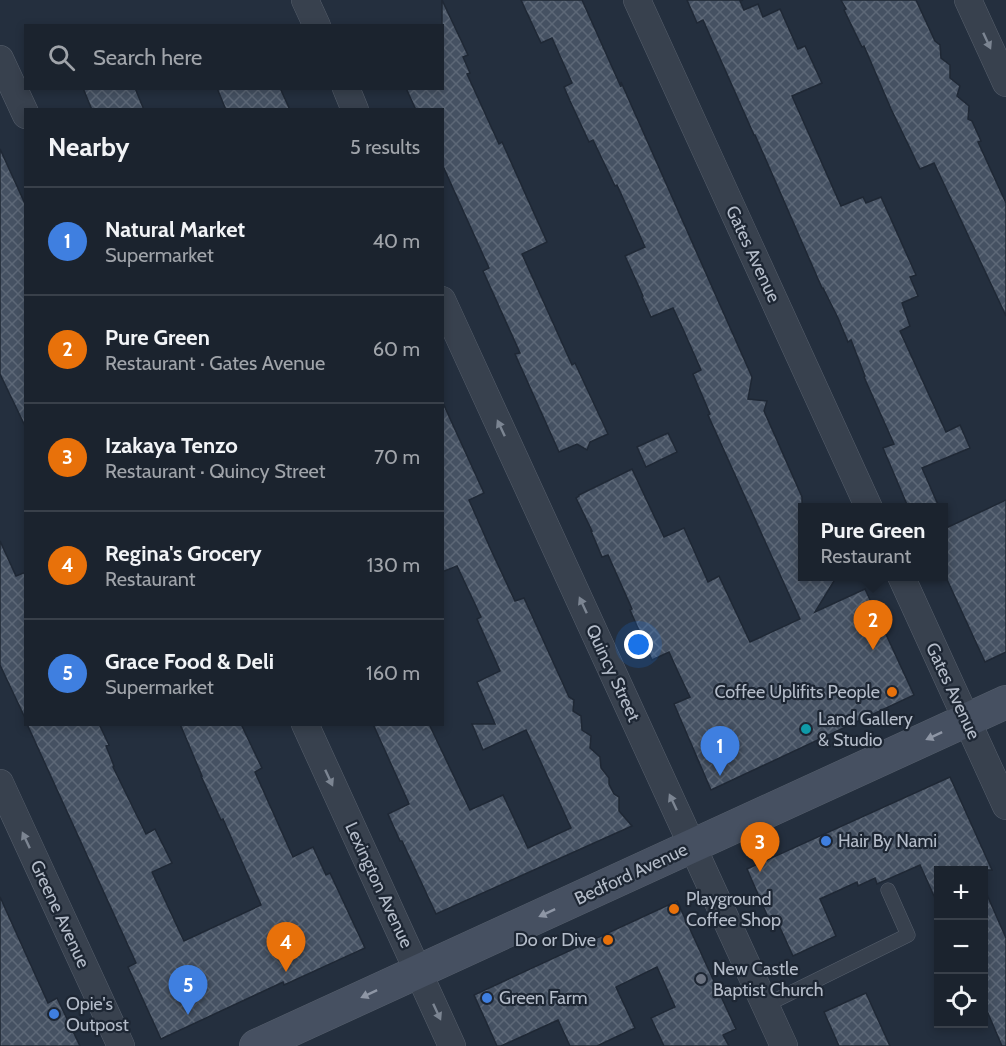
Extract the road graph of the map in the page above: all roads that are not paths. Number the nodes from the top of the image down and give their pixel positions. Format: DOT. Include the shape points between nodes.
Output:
graph roads {
  1 [pos="305,0"];
  2 [pos="637,0"];
  3 [pos="968,0"];
  4 [pos="316,24"];
  5 [pos="0,59"];
  6 [pos="1006,82"];
  7 [pos="347,90"];
  8 [pos="355,108"];
  9 [pos="24,111"];
  10 [pos="444,304"];
  11 [pos="867,503"];
  12 [pos="903,581"];
  13 [pos="1006,702"];
  14 [pos="967,721"];
  15 [pos="306,726"];
  16 [pos="0,783"];
  17 [pos="1006,806"];
  18 [pos="692,846"];
  19 [pos="888,890"];
  20 [pos="418,972"];
  21 [pos="766,1005"];
  22 [pos="121,1046"];
  23 [pos="256,1046"];
  24 [pos="452,1046"];
  25 [pos="784,1046"];
  1 -- 4 [label="street"];
  2 -- 11 [label="street, Gates Avenue"];
  3 -- 6 [label="street, one-way"];
  5 -- 9 [label="street"];
  7 -- 8 [label="street"];
  18 -- 10 [label="street, Quincy Street, one-way"];
  12 -- 14 [label="street, Gates Avenue"];
  13 -- 14 [label="main road, Bedford Avenue"];
  14 -- 17 [label="street, Gates Avenue"];
  14 -- 18 [label="main road, Bedford Avenue, one-way"];
  15 -- 20 [label="street, Lexington Avenue, one-way"];
  22 -- 16 [label="street, Greene Avenue, one-way"];
  18 -- 20 [label="main road, Bedford Avenue, one-way"];
  18 -- 21 [label="street, Quincy Street"];
  19 -- 21 [label="lane" via="908,935"];
  20 -- 23 [label="main road, Bedford Avenue, one-way"];
  20 -- 24 [label="street, Lexington Avenue, one-way"];
  21 -- 25 [label="street, Quincy Street"];
}
